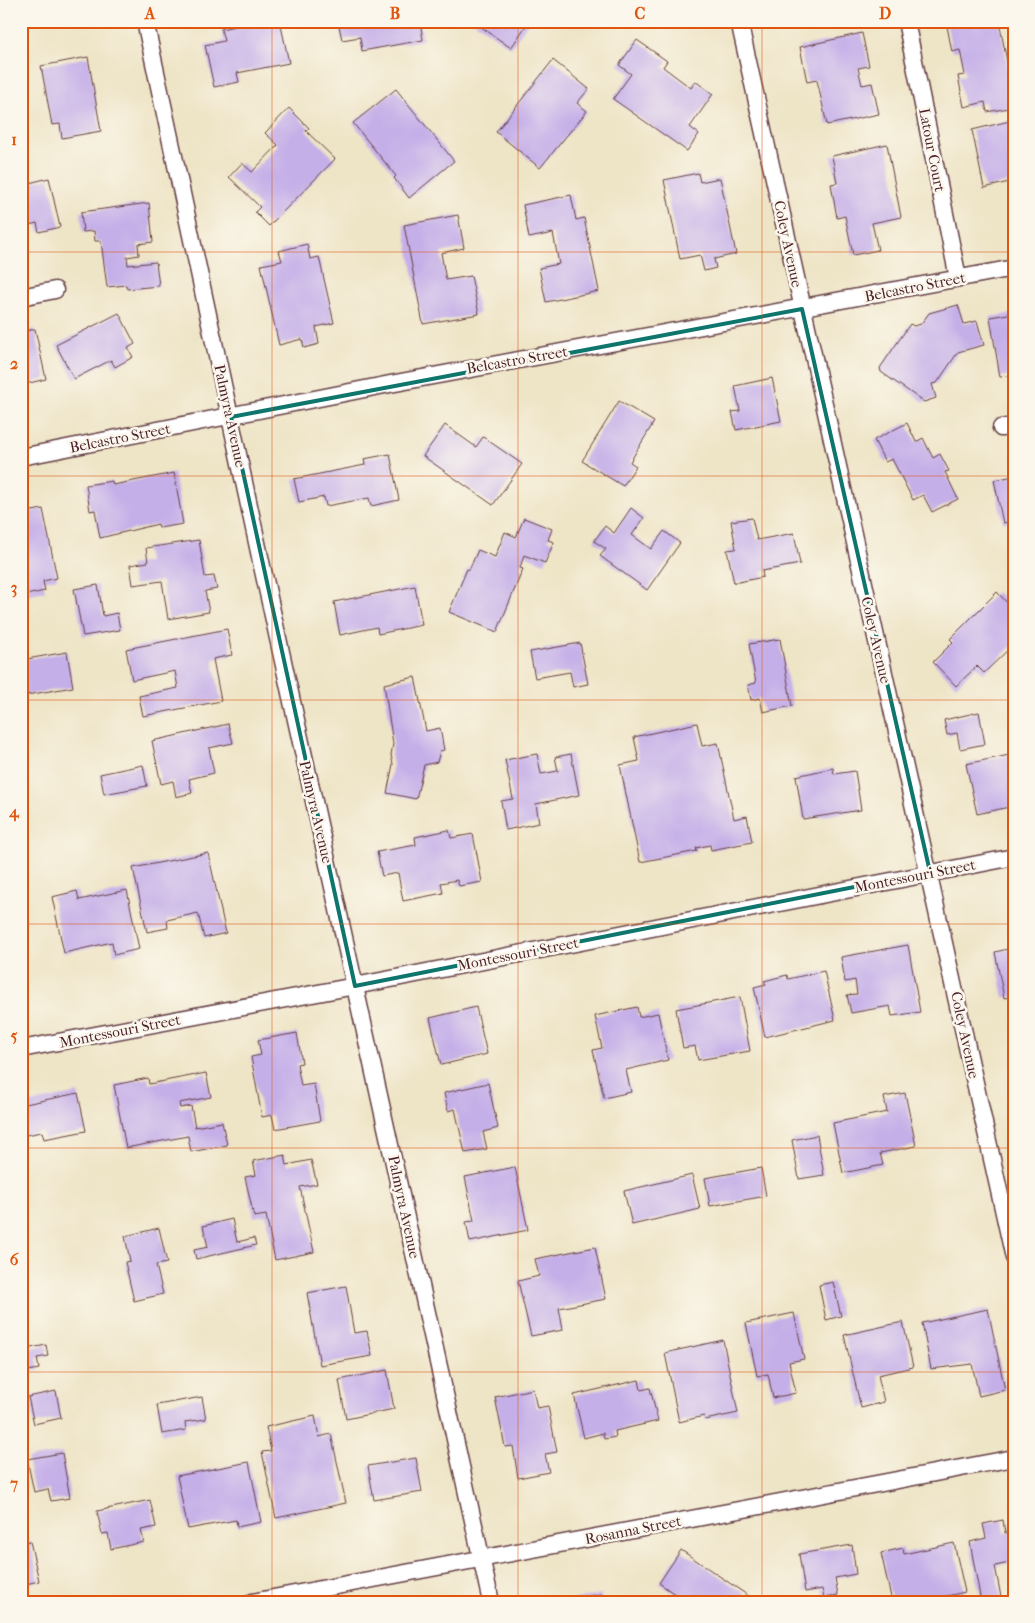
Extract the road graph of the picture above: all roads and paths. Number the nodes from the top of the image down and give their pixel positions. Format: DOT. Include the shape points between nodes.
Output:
graph roads {
  1 [pos="146,21"];
  2 [pos="739,21"];
  3 [pos="906,21"];
  4 [pos="1014,268"];
  5 [pos="958,278"];
  6 [pos="55,290"];
  7 [pos="21,297"];
  8 [pos="802,308"];
  9 [pos="230,417"];
  10 [pos="21,457"];
  11 [pos="1014,857"];
  12 [pos="930,872"];
  13 [pos="355,986"];
  14 [pos="21,1049"];
  15 [pos="1014,1258"];
  16 [pos="1014,1458"];
  17 [pos="481,1559"];
  18 [pos="252,1602"];
  19 [pos="490,1602"];
  1 -- 9 [label="street, Palmyra Avenue"];
  2 -- 8 [label="street, Coley Avenue"];
  3 -- 5 [label="street, Latour Court"];
  4 -- 5 [label="street, Belcastro Street"];
  5 -- 8 [label="street, Belcastro Street"];
  6 -- 7 [label="street"];
  8 -- 9 [label="street, Belcastro Street"];
  8 -- 12 [label="street, Coley Avenue"];
  9 -- 10 [label="street, Belcastro Street"];
  9 -- 13 [label="street, Palmyra Avenue"];
  11 -- 12 [label="street, Montessouri Street"];
  12 -- 13 [label="street, Montessouri Street"];
  12 -- 15 [label="street, Coley Avenue"];
  13 -- 14 [label="street, Montessouri Street"];
  13 -- 17 [label="street, Palmyra Avenue"];
  16 -- 17 [label="street, Rosanna Street"];
  17 -- 18 [label="street, Rosanna Street"];
  17 -- 19 [label="street, Palmyra Avenue"];
}
